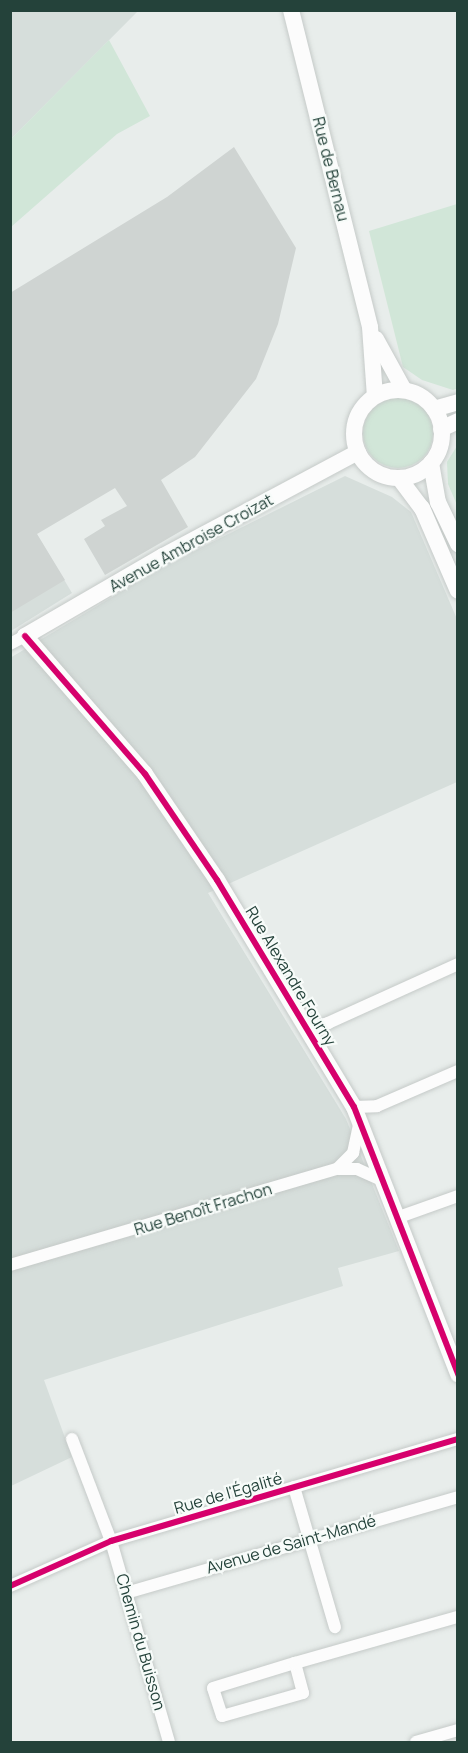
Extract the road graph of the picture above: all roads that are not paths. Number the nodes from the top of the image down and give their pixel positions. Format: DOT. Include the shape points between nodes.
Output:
graph roads {
  1 [pos="291,10"];
  2 [pos="370,327"];
  3 [pos="404,390"];
  4 [pos="375,396"];
  5 [pos="458,402"];
  6 [pos="434,409"];
  7 [pos="458,421"];
  8 [pos="441,429"];
  9 [pos="358,452"];
  10 [pos="431,463"];
  11 [pos="399,478"];
  12 [pos="458,544"];
  13 [pos="458,591"];
  14 [pos="18,640"];
  15 [pos="458,964"];
  16 [pos="307,1028"];
  17 [pos="458,1071"];
  18 [pos="356,1111"];
  19 [pos="337,1169"];
  20 [pos="384,1181"];
  21 [pos="458,1196"];
  22 [pos="399,1216"];
  23 [pos="10,1265"];
  24 [pos="458,1374"];
  25 [pos="72,1439"];
  26 [pos="458,1439"];
  27 [pos="294,1487"];
  28 [pos="458,1497"];
  29 [pos="309,1538"];
  30 [pos="111,1541"];
  31 [pos="10,1586"];
  32 [pos="126,1593"];
  33 [pos="458,1617"];
  34 [pos="334,1627"];
  35 [pos="295,1663"];
  36 [pos="458,1731"];
  37 [pos="169,1743"];
  38 [pos="416,1743"];
  1 -- 2 [label="street, Rue de Bernau"];
  2 -- 3 [label="street, Rue de Bernau"];
  2 -- 4 [label="street, Rue de Bernau"];
  3 -- 4 [label="street"];
  3 -- 6 [label="street"];
  4 -- 9 [label="street" via="356,421"];
  5 -- 6 [label="street"];
  6 -- 8 [label="street"];
  7 -- 8 [label="street"];
  8 -- 10 [label="street"];
  9 -- 11 [label="street" via="375,472"];
  9 -- 14 [label="street, Avenue Ambroise Croizat"];
  10 -- 11 [label="street"];
  10 -- 12 [label="street" via="438,502"];
  11 -- 13 [label="street" via="422,508"];
  14 -- 16 [label="street, Rue Alexandre Fourny" via="145,774 217,880"];
  15 -- 16 [label="street" via="328,1023"];
  16 -- 18 [label="street, Rue Alexandre Fourny"];
  17 -- 18 [label="street" via="378,1106"];
  18 -- 19 [label="street" via="358,1142"];
  18 -- 20 [label="street, Rue Alexandre Fourny"];
  19 -- 20 [label="street" via="357,1169"];
  19 -- 23 [label="street, Rue Benoît Frachon"];
  20 -- 22 [label="street, Rue Alexandre Fourny"];
  21 -- 22 [label="street"];
  22 -- 24 [label="street, Rue Alexandre Fourny"];
  25 -- 30 [label="street, Chemin du Buisson"];
  26 -- 27 [label="street, Rue de l'Égalité"];
  27 -- 29 [label="street"];
  27 -- 30 [label="street, Rue de l'Égalité"];
  28 -- 29 [label="street, Avenue de Saint-Mandé"];
  29 -- 32 [label="street, Avenue de Saint-Mandé"];
  29 -- 34 [label="street"];
  30 -- 31 [label="street, Rue de l'Égalité"];
  30 -- 32 [label="street, Chemin du Buisson"];
  32 -- 37 [label="street, Chemin du Buisson"];
  33 -- 35 [label="street"];
  35 -- 35 [label="street" via="303,1693 222,1716 213,1688"];
  36 -- 38 [label="street"];
}
